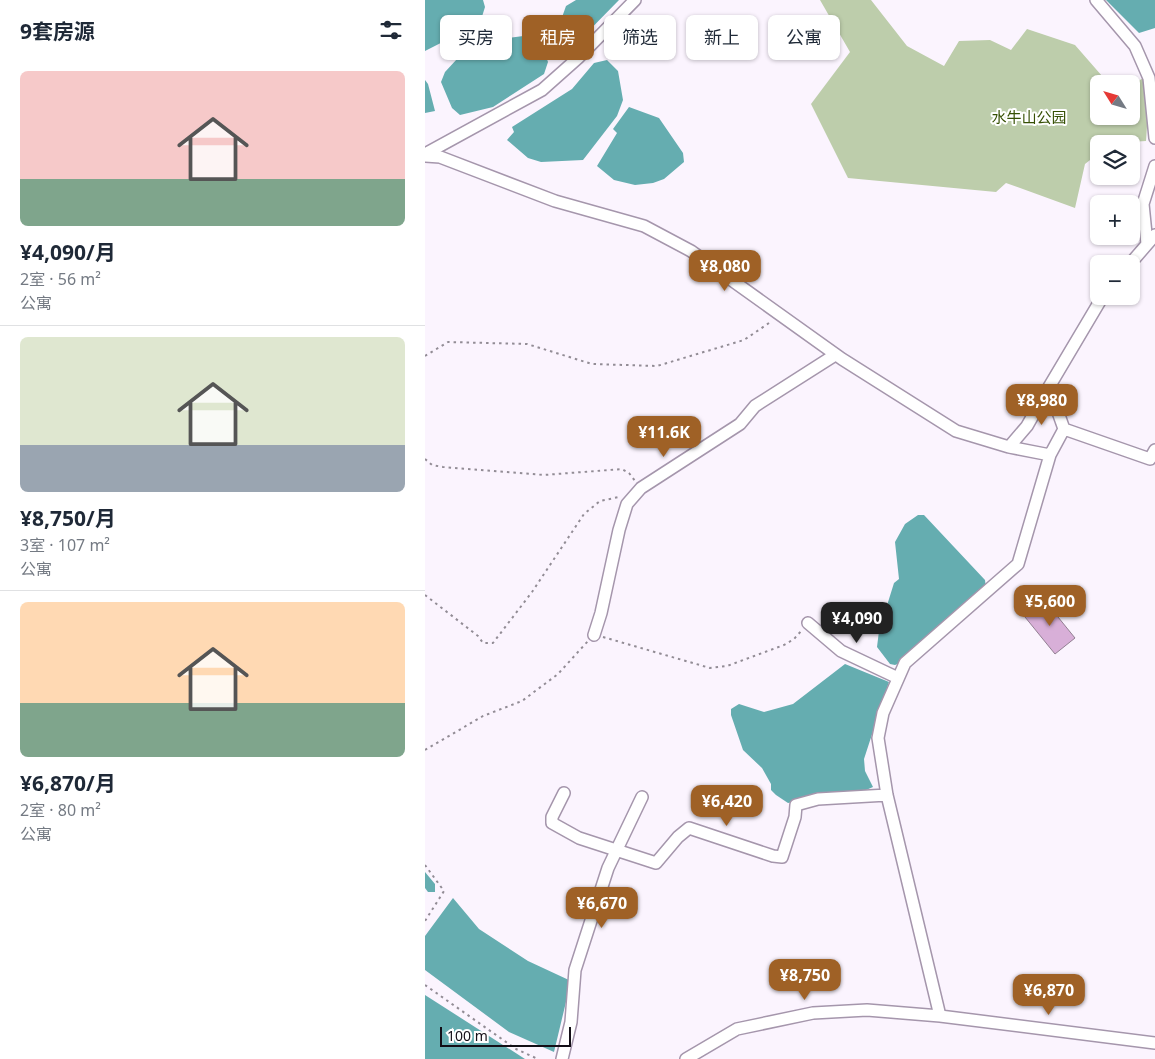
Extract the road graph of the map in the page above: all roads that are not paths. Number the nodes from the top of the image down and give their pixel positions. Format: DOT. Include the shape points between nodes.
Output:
graph roads {
  1 [pos="635,0"];
  2 [pos="1096,0"];
  3 [pos="1155,138"];
  4 [pos="425,155"];
  5 [pos="1155,166"];
  6 [pos="1151,239"];
  7 [pos="1138,255"];
  8 [pos="1098,305"];
  9 [pos="835,355"];
  10 [pos="1049,387"];
  11 [pos="1064,429"];
  12 [pos="1009,447"];
  13 [pos="1155,450"];
  14 [pos="1050,454"];
  15 [pos="808,623"];
  16 [pos="594,635"];
  17 [pos="898,678"];
  18 [pos="565,792"];
  19 [pos="887,795"];
  20 [pos="642,797"];
  21 [pos="617,850"];
  22 [pos="940,1016"];
  23 [pos="1155,1043"];
  24 [pos="562,1059"];
  25 [pos="686,1059"];
  1 -- 4 [label="street" via="542,90"];
  2 -- 3 [label="street" via="1135,46 1149,78"];
  4 -- 9 [label="street" via="439,157 555,200 644,226 691,251"];
  5 -- 6 [label="street" via="1143,204"];
  6 -- 7 [label="street"];
  8 -- 10 [label="street"];
  9 -- 12 [label="street" via="957,430"];
  9 -- 16 [label="street" via="755,406 740,424 639,490 627,504"];
  10 -- 11 [label="street"];
  10 -- 12 [label="street" via="1027,426"];
  11 -- 13 [label="street" via="1150,459"];
  11 -- 14 [label="street"];
  12 -- 14 [label="street"];
  14 -- 17 [label="street" via="1018,564 905,663"];
  15 -- 17 [label="street" via="841,651"];
  17 -- 19 [label="street" via="883,713 878,738"];
  18 -- 21 [label="street" via="552,823 579,838"];
  19 -- 21 [label="street" via="817,799 796,805 782,857 689,828 656,863"];
  19 -- 22 [label="street"];
  20 -- 21 [label="street"];
  21 -- 24 [label="street" via="608,868 575,970 571,1022"];
  22 -- 23 [label="street"];
  22 -- 25 [label="street" via="867,1010 813,1013 737,1029"];
}
